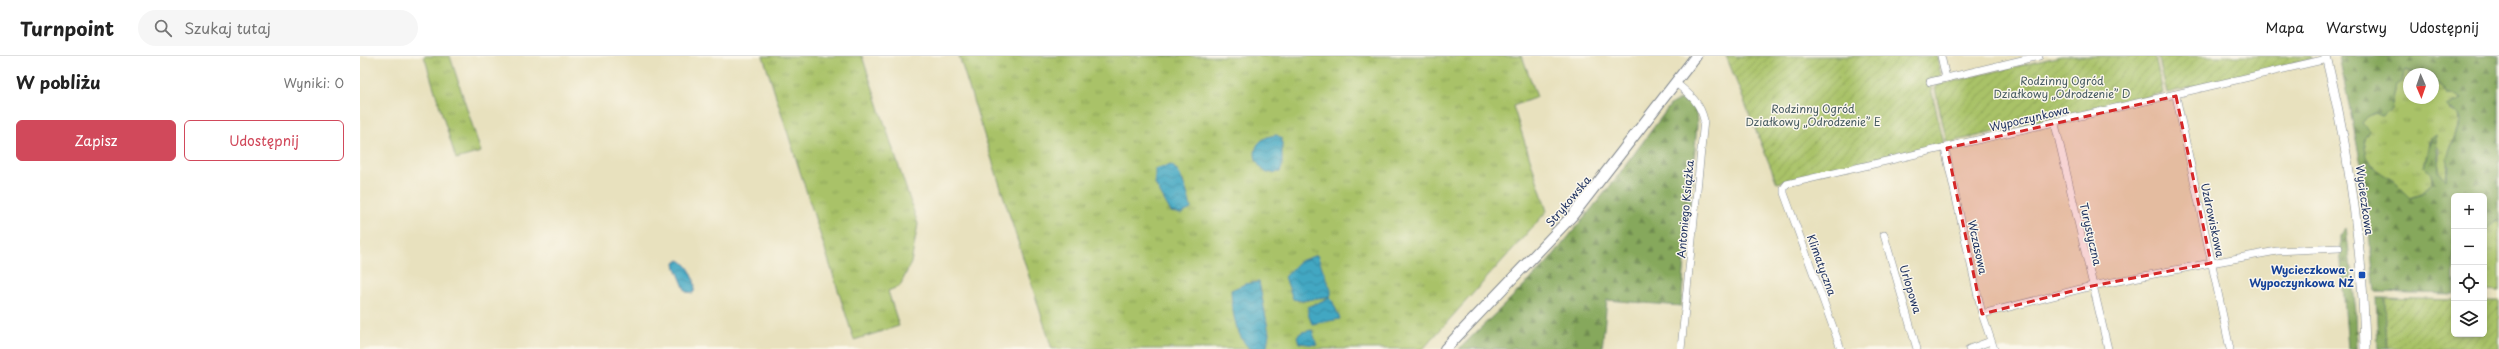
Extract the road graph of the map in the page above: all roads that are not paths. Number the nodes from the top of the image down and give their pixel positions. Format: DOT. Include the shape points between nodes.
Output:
graph roads {
  1 [pos="1696,56"];
  2 [pos="1941,56"];
  3 [pos="2039,56"];
  4 [pos="2326,57"];
  5 [pos="1946,78"];
  6 [pos="1930,82"];
  7 [pos="1676,83"];
  8 [pos="2176,96"];
  9 [pos="2055,124"];
  10 [pos="1945,149"];
  11 [pos="1784,188"];
  12 [pos="1884,235"];
  13 [pos="2339,248"];
  14 [pos="2211,263"];
  15 [pos="2092,286"];
  16 [pos="1982,314"];
  17 [pos="1991,341"];
  18 [pos="1445,349"];
  19 [pos="1681,349"];
  20 [pos="1841,349"];
  21 [pos="1917,349"];
  22 [pos="1969,349"];
  23 [pos="1994,349"];
  24 [pos="2108,349"];
  25 [pos="2230,349"];
  26 [pos="2365,349"];
  1 -- 7 [label="main road, Strykowska"];
  2 -- 5 [label="street"];
  3 -- 5 [label="street"];
  4 -- 8 [label="street, Wypoczynkowa"];
  4 -- 26 [label="street, Wycieczkowa" via="2353,196 2363,295"];
  5 -- 6 [label="street"];
  7 -- 18 [label="main road, Strykowska" via="1572,216 1529,264"];
  7 -- 19 [label="street, Antoniego Książka" via="1702,108 1704,120"];
  8 -- 9 [label="street, Wypoczynkowa"];
  8 -- 14 [label="street, Uzdrowiskowa"];
  9 -- 10 [label="street, Wypoczynkowa"];
  9 -- 15 [label="street, Turystyczna"];
  10 -- 11 [label="street, Wypoczynkowa" via="1787,184"];
  10 -- 16 [label="street, Wczasowa"];
  11 -- 20 [label="street, Klimatyczna"];
  12 -- 21 [label="street, Urlopowa"];
  13 -- 14 [label="street" via="2277,251"];
  14 -- 15 [label="street"];
  14 -- 25 [label="street, Uzdrowiskowa"];
  15 -- 16 [label="street"];
  15 -- 24 [label="street, Turystyczna"];
  16 -- 17 [label="street, Wczasowa"];
  17 -- 22 [label="street"];
  17 -- 23 [label="street, Wczasowa"];
}
